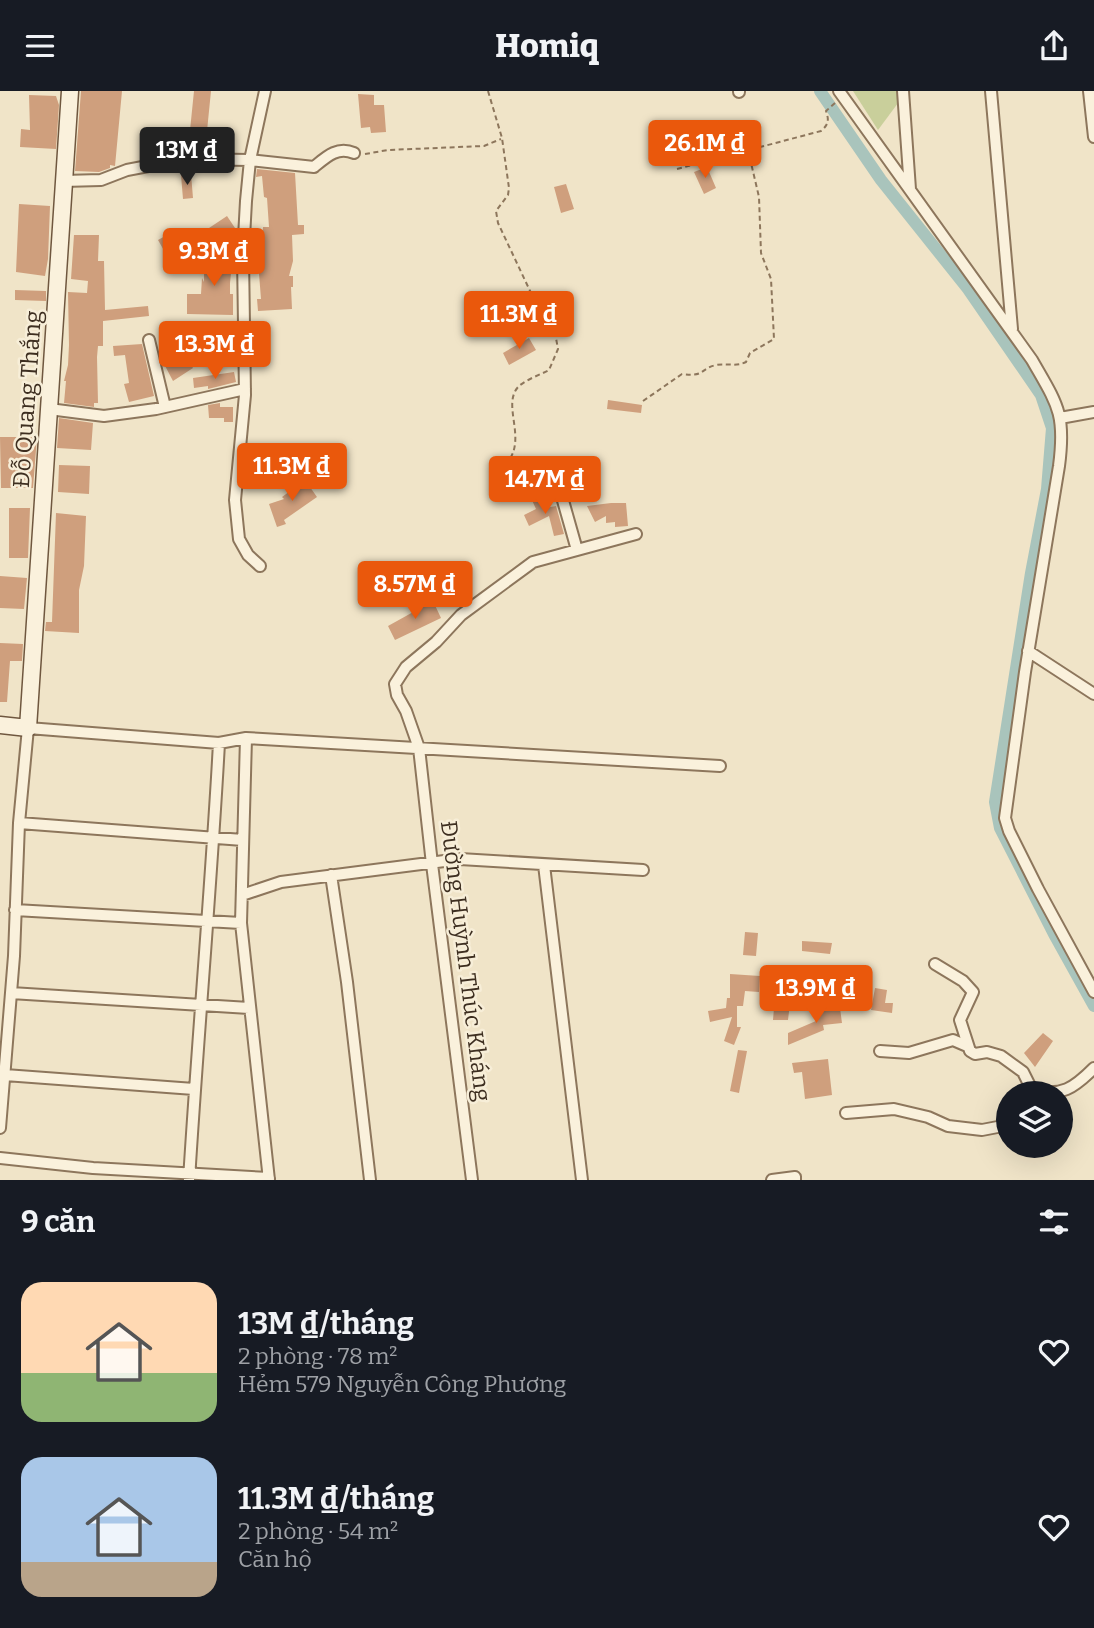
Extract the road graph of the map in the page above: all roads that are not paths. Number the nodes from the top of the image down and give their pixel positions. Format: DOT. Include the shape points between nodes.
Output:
graph roads {
  1 [pos="70,91"];
  2 [pos="265,91"];
  3 [pos="903,91"];
  4 [pos="991,91"];
  5 [pos="1089,91"];
  6 [pos="838,96"];
  7 [pos="1094,137"];
  8 [pos="354,153"];
  9 [pos="250,160"];
  10 [pos="63,181"];
  11 [pos="910,189"];
  12 [pos="1012,332"];
  13 [pos="149,340"];
  14 [pos="245,389"];
  15 [pos="165,407"];
  16 [pos="49,409"];
  17 [pos="1094,412"];
  18 [pos="1060,418"];
  19 [pos="562,497"];
  20 [pos="636,534"];
  21 [pos="577,550"];
  22 [pos="260,566"];
  23 [pos="1028,651"];
  24 [pos="1094,694"];
  25 [pos="0,725"];
  26 [pos="28,728"];
  27 [pos="246,738"];
  28 [pos="219,743"];
  29 [pos="419,748"];
  30 [pos="720,766"];
  31 [pos="19,823"];
  32 [pos="214,838"];
  33 [pos="243,839"];
  34 [pos="432,864"];
  35 [pos="544,865"];
  36 [pos="643,870"];
  37 [pos="331,875"];
  38 [pos="242,895"];
  39 [pos="15,910"];
  40 [pos="207,921"];
  41 [pos="242,923"];
  42 [pos="935,964"];
  43 [pos="1094,992"];
  44 [pos="11,993"];
  45 [pos="203,1006"];
  46 [pos="249,1008"];
  47 [pos="967,1046"];
  48 [pos="880,1051"];
  49 [pos="1094,1068"];
  50 [pos="5,1075"];
  51 [pos="1028,1081"];
  52 [pos="1073,1088"];
  53 [pos="194,1089"];
  54 [pos="846,1114"];
  55 [pos="996,1127"];
  56 [pos="0,1128"];
  57 [pos="0,1159"];
  58 [pos="189,1176"];
  59 [pos="269,1179"];
  60 [pos="370,1180"];
  61 [pos="472,1180"];
  62 [pos="582,1180"];
  63 [pos="772,1180"];
  64 [pos="795,1180"];
  1 -- 10 [label="street, Đỗ Quang Thắng"];
  2 -- 9 [label="street"];
  3 -- 11 [label="street"];
  4 -- 12 [label="street"];
  5 -- 7 [label="street"];
  6 -- 11 [label="street"];
  8 -- 9 [label="street" via="333,152 314,167"];
  9 -- 10 [label="street" via="185,159 101,180"];
  9 -- 14 [label="street" via="243,256"];
  10 -- 16 [label="street, Đỗ Quang Thắng"];
  11 -- 12 [label="street"];
  12 -- 18 [label="street" via="1058,406"];
  13 -- 15 [label="street"];
  14 -- 15 [label="street"];
  14 -- 22 [label="street" via="236,522 239,539"];
  15 -- 16 [label="street" via="104,416"];
  16 -- 26 [label="street, Đỗ Quang Thắng"];
  17 -- 18 [label="street"];
  18 -- 23 [label="street" via="1063,437"];
  19 -- 21 [label="street"];
  20 -- 21 [label="street"];
  21 -- 29 [label="street, Đường Huỳnh Thúc Kháng" via="533,562 461,615 406,667 395,684"];
  23 -- 24 [label="street"];
  23 -- 43 [label="street" via="1005,818"];
  25 -- 26 [label="street"];
  26 -- 28 [label="street"];
  26 -- 31 [label="street, Đỗ Quang Thắng"];
  27 -- 28 [label="street"];
  27 -- 29 [label="street"];
  27 -- 33 [label="street"];
  28 -- 32 [label="street"];
  29 -- 30 [label="street"];
  29 -- 34 [label="street, Đường Huỳnh Thúc Kháng"];
  31 -- 32 [label="street"];
  31 -- 39 [label="street, Đỗ Quang Thắng"];
  32 -- 33 [label="street"];
  32 -- 40 [label="street"];
  33 -- 38 [label="street"];
  34 -- 35 [label="street" via="460,859"];
  34 -- 37 [label="street"];
  34 -- 61 [label="street, Đường Huỳnh Thúc Kháng"];
  35 -- 36 [label="street"];
  35 -- 62 [label="street"];
  37 -- 38 [label="street" via="281,882"];
  37 -- 60 [label="street"];
  38 -- 41 [label="street"];
  39 -- 40 [label="street"];
  39 -- 44 [label="street, Đỗ Quang Thắng"];
  40 -- 41 [label="street"];
  40 -- 45 [label="street"];
  41 -- 46 [label="street"];
  42 -- 47 [label="street" via="964,981 973,992 960,1020"];
  44 -- 45 [label="street"];
  44 -- 50 [label="street, Đỗ Quang Thắng"];
  45 -- 46 [label="street"];
  45 -- 53 [label="street"];
  46 -- 59 [label="street"];
  47 -- 48 [label="street" via="953,1040 909,1053"];
  47 -- 51 [label="street" via="975,1054 1001,1056"];
  49 -- 52 [label="street"];
  50 -- 53 [label="street"];
  50 -- 56 [label="street, Đỗ Quang Thắng"];
  53 -- 58 [label="street"];
  54 -- 55 [label="street" via="894,1109 948,1126"];
  57 -- 58 [label="street"];
  58 -- 59 [label="street"];
  63 -- 64 [label="street"];
}
